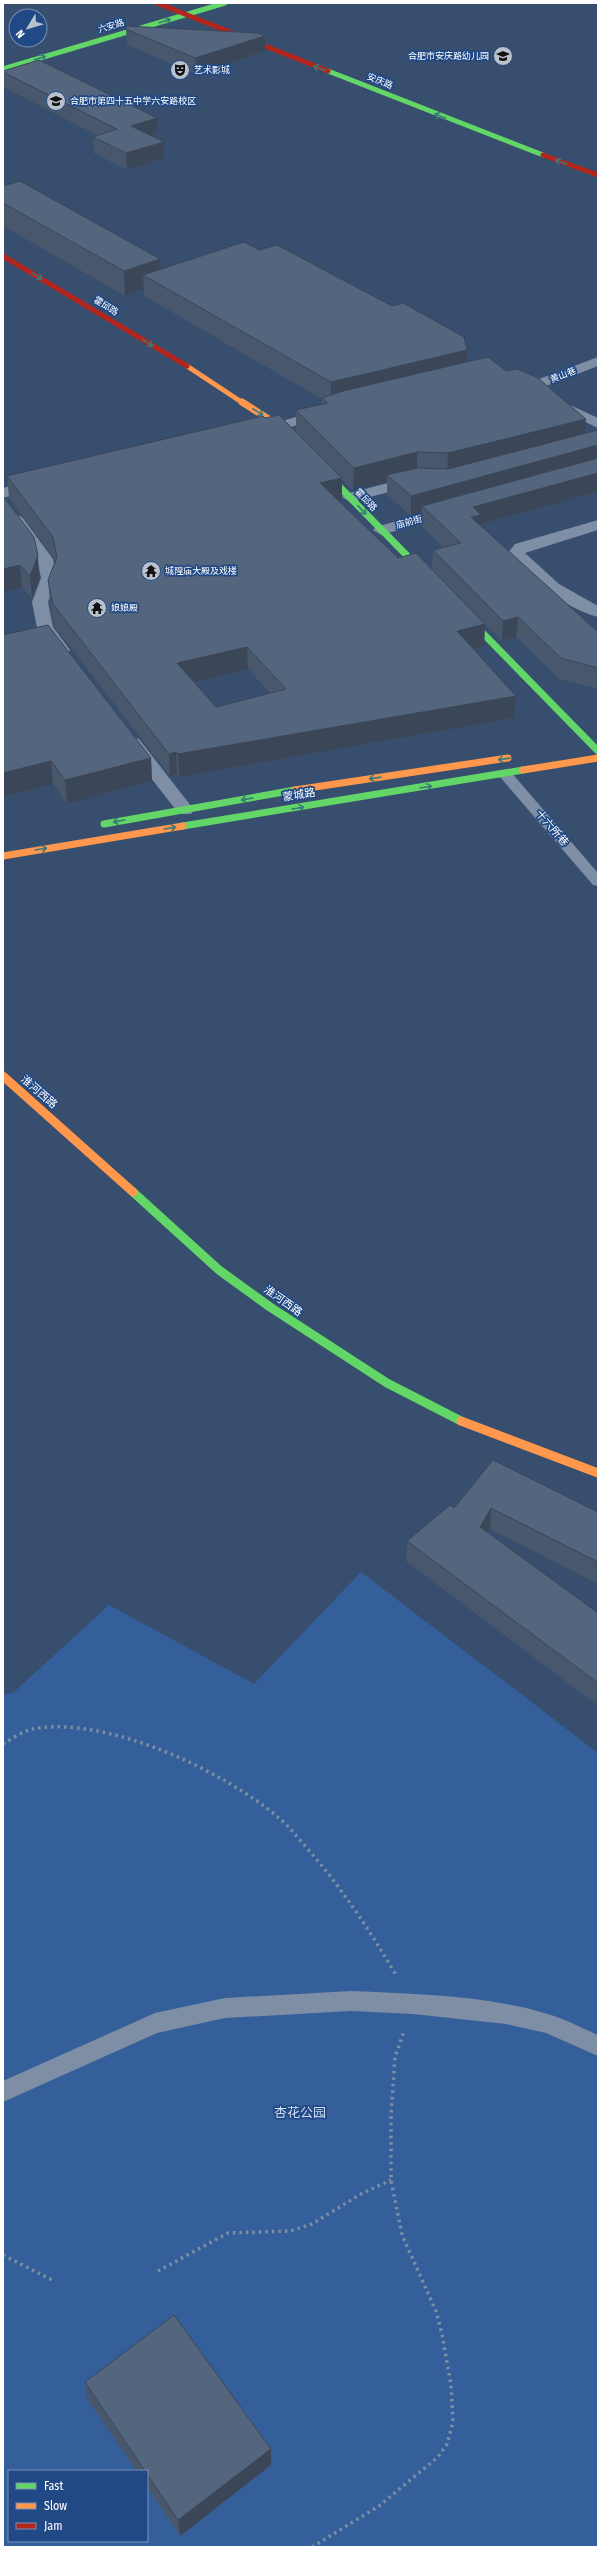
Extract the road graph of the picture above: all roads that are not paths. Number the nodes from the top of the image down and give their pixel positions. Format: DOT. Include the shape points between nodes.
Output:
graph roads {
  1 [pos="157,3"];
  2 [pos="198,3"];
  3 [pos="225,3"];
  4 [pos="174,10"];
  5 [pos="185,15"];
  6 [pos="3,60"];
  7 [pos="3,69"];
  8 [pos="598,175"];
  9 [pos="3,256"];
  10 [pos="598,361"];
  11 [pos="513,381"];
  12 [pos="528,388"];
  13 [pos="337,408"];
  14 [pos="598,424"];
  15 [pos="281,427"];
  16 [pos="246,435"];
  17 [pos="297,443"];
  18 [pos="313,459"];
  19 [pos="55,480"];
  20 [pos="428,481"];
  21 [pos="3,492"];
  22 [pos="350,497"];
  23 [pos="3,502"];
  24 [pos="464,507"];
  25 [pos="598,524"];
  26 [pos="381,530"];
  27 [pos="435,584"];
  28 [pos="456,606"];
  29 [pos="598,612"];
  30 [pos="74,666"];
  31 [pos="122,728"];
  32 [pos="596,747"];
  33 [pos="578,748"];
  34 [pos="516,757"];
  35 [pos="598,758"];
  36 [pos="505,774"];
  37 [pos="185,810"];
  38 [pos="94,826"];
  39 [pos="3,856"];
  40 [pos="598,882"];
  41 [pos="3,1076"];
  42 [pos="598,1473"];
  43 [pos="598,2046"];
  44 [pos="3,2092"];
  1 -- 4 [label="street, 安庆路"];
  2 -- 4 [label="street, 六安路"];
  3 -- 5 [label="street, 六安路"];
  4 -- 5 [label="street, 安庆路"];
  4 -- 6 [label="street, 六安路"];
  7 -- 5 [label="street, 六安路, one-way"];
  8 -- 5 [label="street, 安庆路, one-way" via="457,123"];
  9 -- 15 [label="street, 霍邱路, one-way" via="200,373"];
  10 -- 12 [label="street, 黄山巷"];
  11 -- 12 [label="street"];
  12 -- 14 [label="street"];
  13 -- 15 [label="street"];
  15 -- 16 [label="street"];
  15 -- 17 [label="street, 霍邱路"];
  18 -- 22 [label="street, 霍邱路"];
  19 -- 21 [label="street"];
  20 -- 22 [label="street" via="417,481"];
  22 -- 26 [label="street, 霍邱路, one-way"];
  23 -- 30 [label="street" via="46,559 49,578 40,602 45,628"];
  24 -- 26 [label="street, 庙前街"];
  25 -- 29 [label="street" via="520,547 516,553 534,572 584,608"];
  26 -- 27 [label="street, 霍邱路"];
  28 -- 32 [label="street"];
  31 -- 37 [label="street"];
  32 -- 33 [label="street"];
  34 -- 37 [label="street, 蒙城路, one-way" via="323,785"];
  35 -- 36 [label="street, 蒙城路"];
  39 -- 36 [label="street, 蒙城路, one-way"];
  36 -- 40 [label="lane, 十六所巷"];
  37 -- 38 [label="street, 蒙城路, one-way"];
  41 -- 42 [label="street, 淮河西路" via="219,1270 270,1307 387,1383 472,1426"];
  43 -- 44 [label="lane" via="548,2024 506,2014 413,2004 351,2001 225,2008 155,2023"];
}
